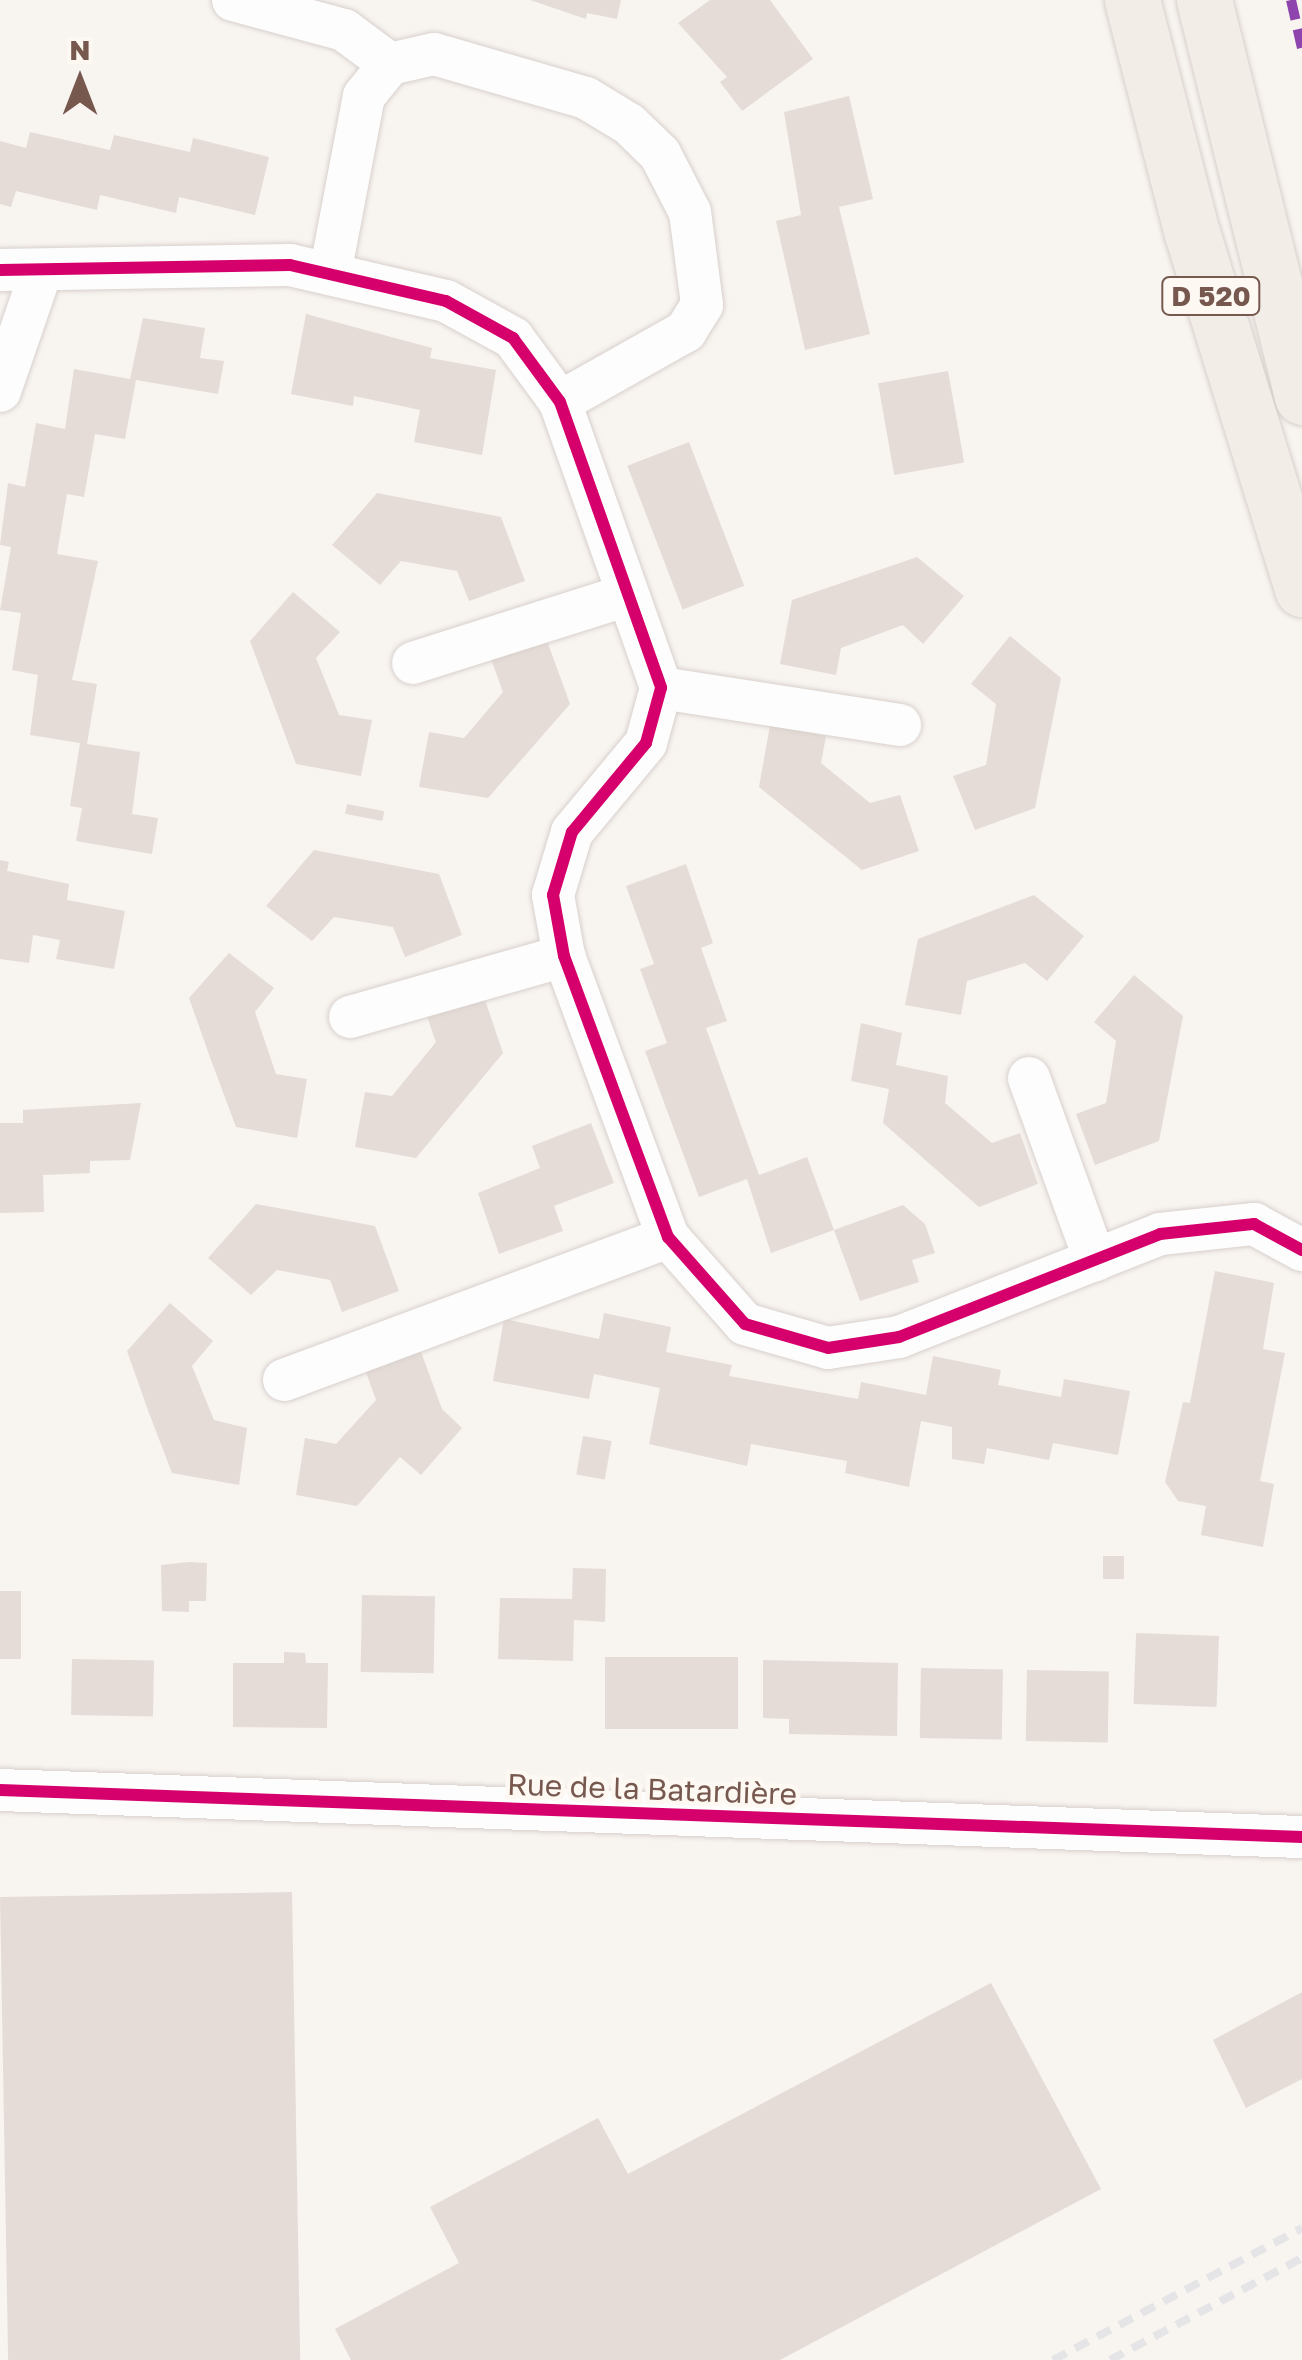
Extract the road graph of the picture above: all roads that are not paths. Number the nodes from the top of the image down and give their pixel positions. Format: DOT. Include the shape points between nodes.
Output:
graph roads {
  1 [pos="234,0"];
  2 [pos="1132,0"];
  3 [pos="1204,0"];
  4 [pos="390,64"];
  5 [pos="21,271"];
  6 [pos="330,274"];
  7 [pos="0,391"];
  8 [pos="1302,397"];
  9 [pos="560,402"];
  10 [pos="1302,588"];
  11 [pos="627,594"];
  12 [pos="413,663"];
  13 [pos="661,688"];
  14 [pos="900,726"];
  15 [pos="564,956"];
  16 [pos="350,1017"];
  17 [pos="1029,1078"];
  18 [pos="668,1237"];
  19 [pos="1302,1250"];
  20 [pos="1096,1260"];
  21 [pos="284,1380"];
  22 [pos="0,1790"];
  23 [pos="1302,1838"];
  1 -- 4 [label="street" via="344,30"];
  2 -- 10 [label="main road, D 520" via="1192,232"];
  3 -- 8 [label="main road, D 520"];
  4 -- 6 [label="street" via="364,96"];
  4 -- 9 [label="street" via="434,54 541,83 614,115 660,154 690,212 702,305 686,331"];
  5 -- 6 [label="street" via="243,262"];
  5 -- 7 [label="street"];
  6 -- 9 [label="street" via="446,301 496,328 513,338"];
  9 -- 11 [label="street"];
  11 -- 12 [label="street"];
  11 -- 13 [label="street"];
  13 -- 14 [label="street"];
  13 -- 15 [label="street" via="646,742 572,832 554,895"];
  15 -- 16 [label="street"];
  15 -- 18 [label="street"];
  17 -- 20 [label="street"];
  18 -- 20 [label="street" via="745,1324 828,1348 899,1338"];
  18 -- 21 [label="street"];
  19 -- 20 [label="street" via="1254,1224 1160,1234"];
  22 -- 23 [label="street, Rue de la Batardière"];
}
